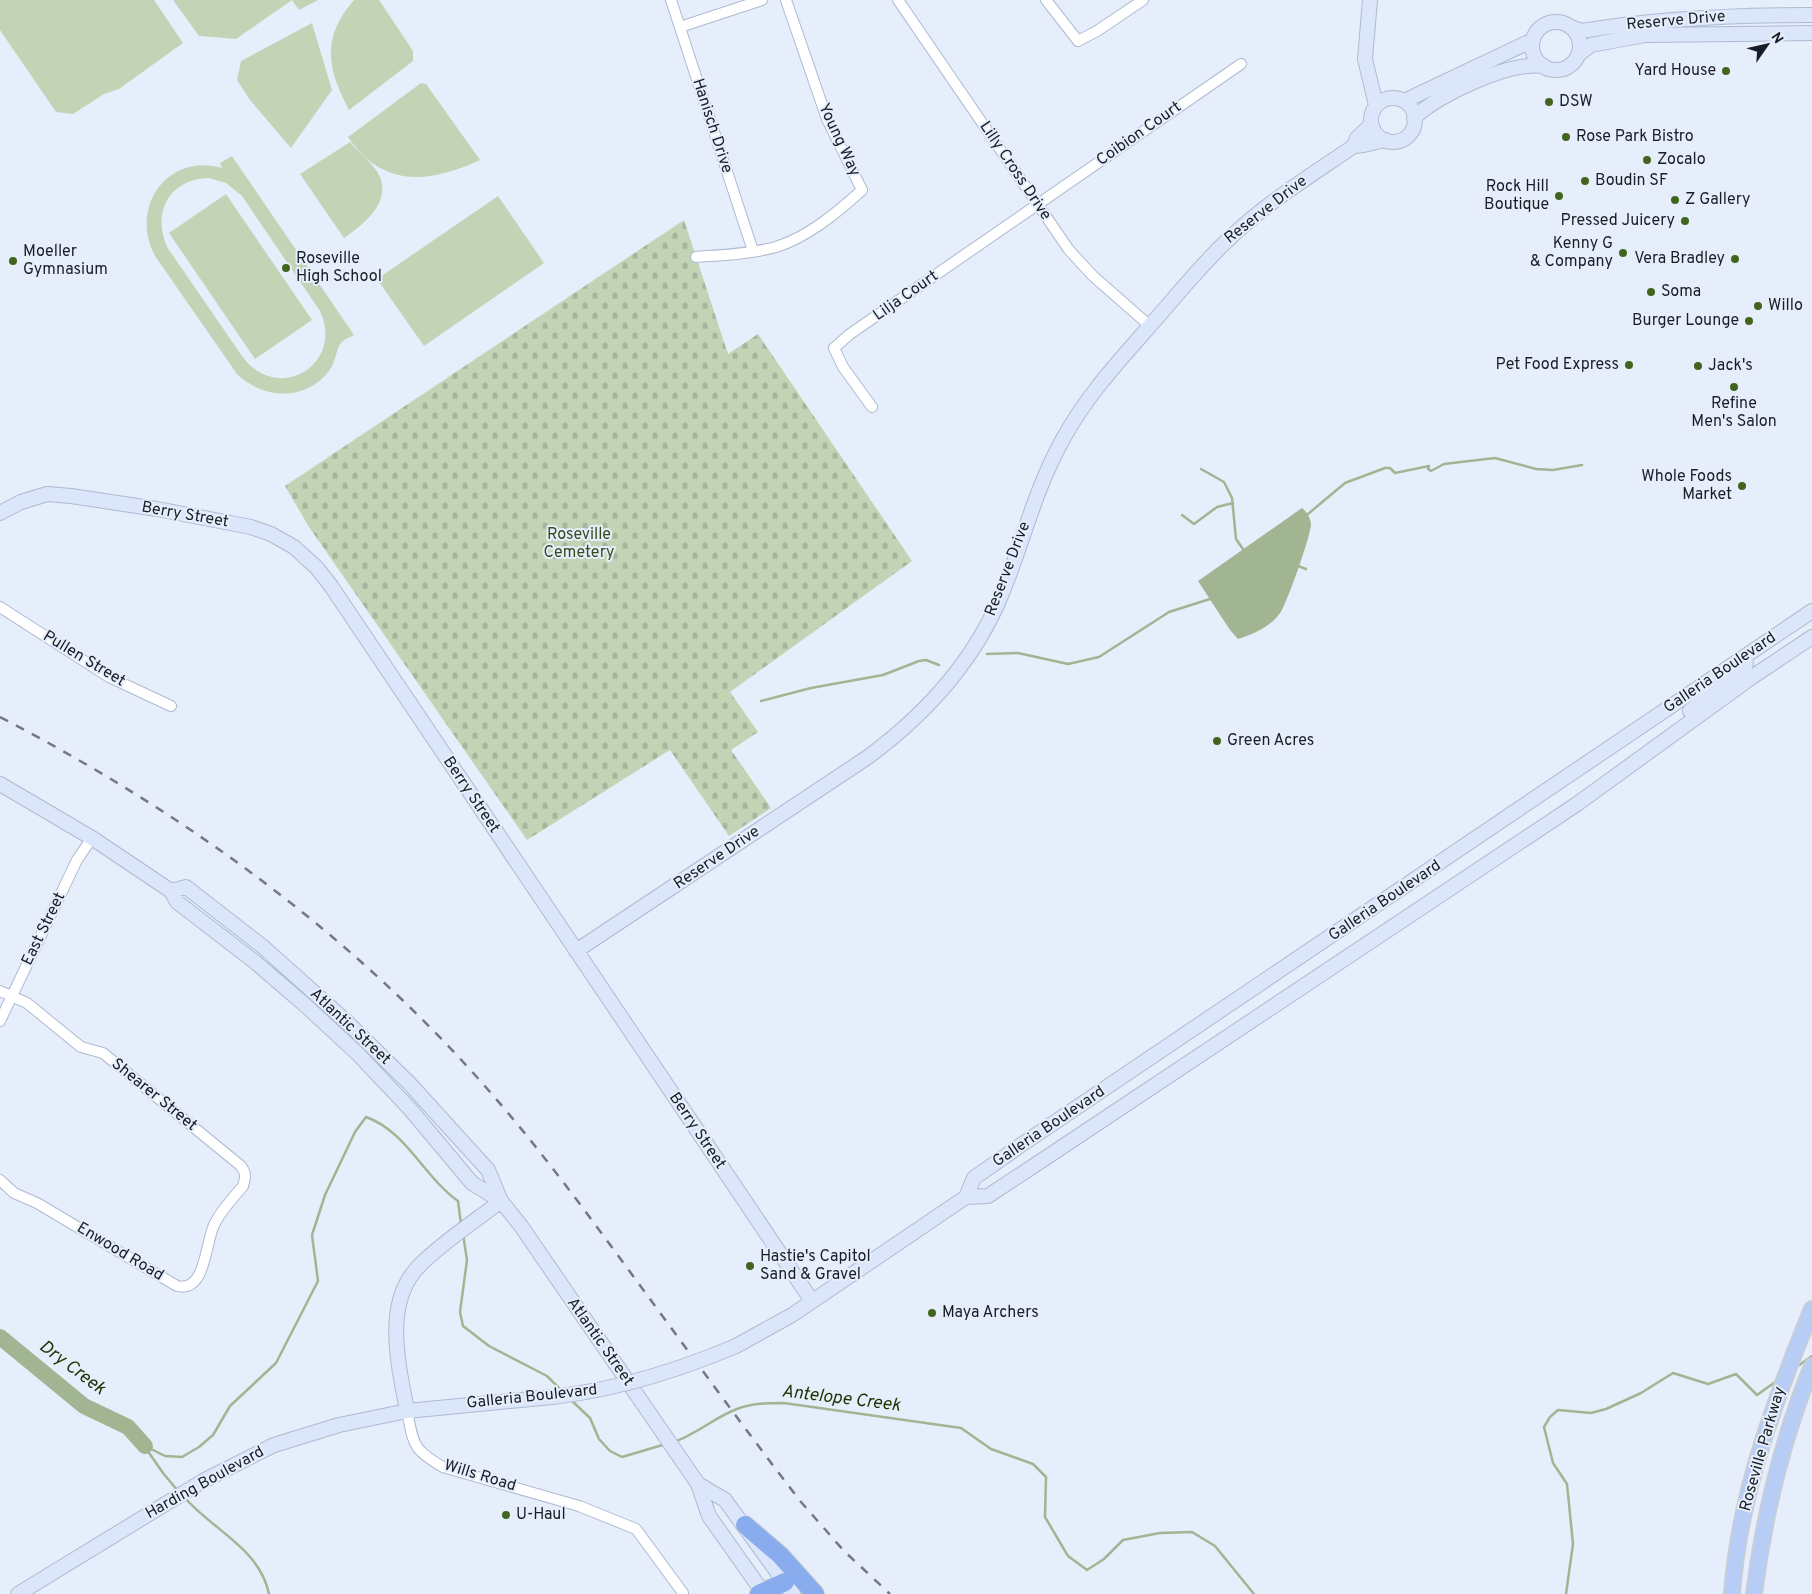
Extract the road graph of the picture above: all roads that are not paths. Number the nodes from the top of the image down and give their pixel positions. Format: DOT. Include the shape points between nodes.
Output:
graph roads {
  1 [pos="671,0"];
  2 [pos="762,0"];
  3 [pos="786,0"];
  4 [pos="898,0"];
  5 [pos="1046,0"];
  6 [pos="1143,0"];
  7 [pos="1370,0"];
  8 [pos="1812,15"];
  9 [pos="680,27"];
  10 [pos="1571,27"];
  11 [pos="1812,34"];
  12 [pos="1533,40"];
  13 [pos="1578,55"];
  14 [pos="1241,64"];
  15 [pos="1544,66"];
  16 [pos="1404,101"];
  17 [pos="1382,102"];
  18 [pos="1414,118"];
  19 [pos="1372,125"];
  20 [pos="1386,140"];
  21 [pos="1354,146"];
  22 [pos="1037,204"];
  23 [pos="753,251"];
  24 [pos="696,257"];
  25 [pos="1150,326"];
  26 [pos="872,407"];
  27 [pos="0,513"];
  28 [pos="0,607"];
  29 [pos="1812,610"];
  30 [pos="1812,637"];
  31 [pos="1745,656"];
  32 [pos="170,706"];
  33 [pos="1654,748"];
  34 [pos="0,784"];
  35 [pos="92,838"];
  36 [pos="171,891"];
  37 [pos="576,951"];
  38 [pos="254,962"];
  39 [pos="0,991"];
  40 [pos="11,996"];
  41 [pos="0,1021"];
  42 [pos="356,1031"];
  43 [pos="0,1180"];
  44 [pos="966,1197"];
  45 [pos="501,1201"];
  46 [pos="211,1229"];
  47 [pos="812,1301"];
  48 [pos="1812,1309"];
  49 [pos="1812,1366"];
  50 [pos="407,1411"];
  51 [pos="698,1484"];
  52 [pos="745,1526"];
  53 [pos="789,1588"];
  54 [pos="683,1593"];
  55 [pos="762,1593"];
  56 [pos="18,1594"];
  57 [pos="815,1594"];
  58 [pos="1732,1594"];
  59 [pos="1754,1594"];
  1 -- 9 [label="street, Hanisch Drive"];
  2 -- 9 [label="street"];
  3 -- 23 [label="street, Young Way" via="827,119 862,190 792,241"];
  4 -- 22 [label="street, Lilly Cross Drive"];
  5 -- 6 [label="street" via="1078,41 1097,32"];
  7 -- 17 [label="main road" via="1365,59 1372,84"];
  8 -- 10 [label="main road, Reserve Drive" via="1677,20 1582,31"];
  9 -- 23 [label="street, Hanisch Drive"];
  10 -- 12 [label="main road" via="1549,23 1536,33"];
  10 -- 13 [label="main road" via="1579,40"];
  11 -- 13 [label="main road, Reserve Drive" via="1645,35 1591,45"];
  12 -- 15 [label="main road" via="1534,55"];
  12 -- 16 [label="main road"];
  13 -- 15 [label="main road" via="1569,65 1557,70"];
  14 -- 22 [label="street, Coibion Court"];
  15 -- 18 [label="main road" via="1503,70 1455,91"];
  16 -- 17 [label="main road"];
  16 -- 18 [label="main road" via="1413,111"];
  17 -- 19 [label="main road" via="1371,118"];
  18 -- 20 [label="main road" via="1411,132 1406,137"];
  19 -- 20 [label="main road" via="1374,132"];
  19 -- 21 [label="main road, Reserve Drive" via="1357,138"];
  20 -- 21 [label="main road, Reserve Drive"];
  21 -- 25 [label="main road, Reserve Drive" via="1250,219 1213,254"];
  22 -- 25 [label="street, Lilly Cross Drive" via="1078,262"];
  22 -- 26 [label="street, Lilja Court" via="834,348 843,367"];
  23 -- 24 [label="street, Young Way"];
  25 -- 37 [label="main road, Reserve Drive" via="1098,386 1070,426 1041,482 996,606 966,659 937,696 904,729 868,757"];
  27 -- 37 [label="main road, Berry Street" via="47,494 71,496 251,527 294,547 331,586"];
  28 -- 32 [label="street, Pullen Street" via="109,677"];
  29 -- 31 [label="main road, Galleria Boulevard"];
  30 -- 33 [label="main road, Galleria Boulevard"];
  31 -- 33 [label="main road" via="1746,664 1742,671 1666,729"];
  31 -- 44 [label="main road, Galleria Boulevard" via="1560,784 1021,1144 974,1178"];
  33 -- 44 [label="main road, Galleria Boulevard" via="1577,804 1035,1166 988,1196"];
  34 -- 35 [label="main road, Atlantic Street"];
  35 -- 36 [label="main road, Atlantic Street"];
  35 -- 40 [label="street, East Street" via="77,860"];
  36 -- 38 [label="main road, Atlantic Street" via="177,902"];
  36 -- 42 [label="main road, Atlantic Street" via="186,887 262,946"];
  37 -- 47 [label="main road, Berry Street"];
  38 -- 42 [label="main road" via="271,964 341,1026"];
  38 -- 45 [label="main road, Atlantic Street" via="358,1054 410,1109 472,1183"];
  39 -- 40 [label="street, Shearer Street"];
  40 -- 41 [label="street, East Street"];
  40 -- 46 [label="street, Shearer Street" via="28,1003 76,1044 103,1053 241,1166 246,1172 244,1186"];
  42 -- 45 [label="main road, Atlantic Street" via="409,1083 488,1170"];
  43 -- 46 [label="street, Enwood Road" via="14,1193 37,1203 178,1286 191,1286 196,1280"];
  44 -- 47 [label="main road, Galleria Boulevard"];
  45 -- 50 [label="main road, Wills Road" via="419,1265 410,1278 399,1306 396,1331"];
  45 -- 51 [label="main road, Atlantic Street"];
  47 -- 50 [label="main road, Galleria Boulevard, bridge" via="736,1346 651,1378 565,1397"];
  48 -- 58 [label="main road, Roseville Parkway" via="1779,1391 1756,1462"];
  49 -- 59 [label="main road, Roseville Parkway" via="1780,1458"];
  50 -- 54 [label="street, Wills Road" via="413,1442 424,1456 443,1467 579,1506 636,1529"];
  50 -- 56 [label="main road, Harding Boulevard" via="339,1425 254,1453"];
  51 -- 52 [label="main road, Atlantic Street" via="725,1500"];
  51 -- 55 [label="main road, Atlantic Street" via="708,1516"];
  52 -- 53 [label="main road, Atlantic Street"];
  52 -- 57 [label="highway" via="780,1555"];
  53 -- 55 [label="highway"];
}
